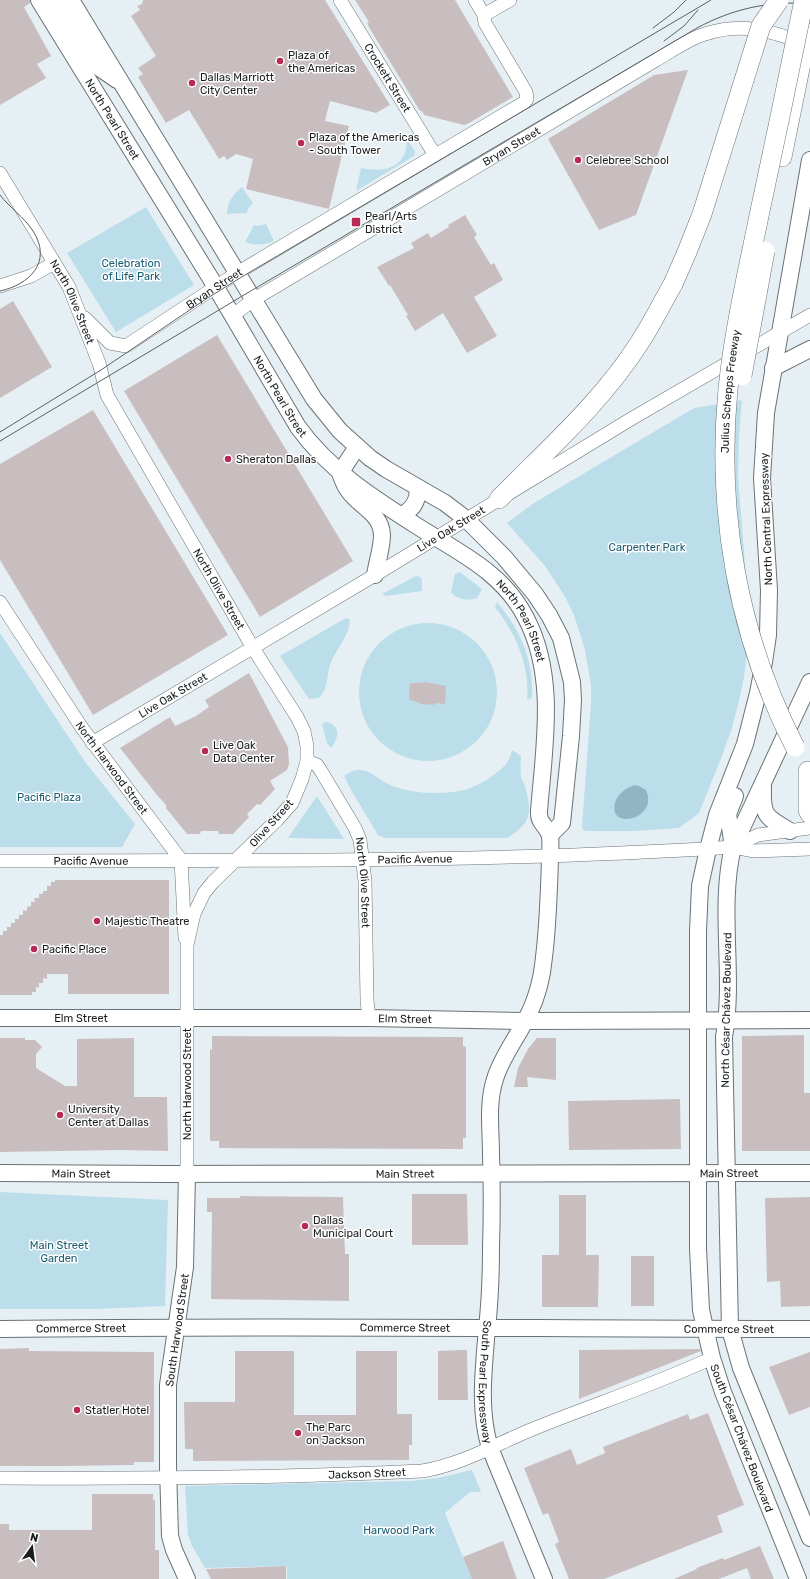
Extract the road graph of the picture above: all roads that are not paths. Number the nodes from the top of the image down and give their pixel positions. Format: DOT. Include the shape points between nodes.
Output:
graph roads {
  1 [pos="39,0"];
  2 [pos="56,0"];
  3 [pos="71,0"];
  4 [pos="340,0"];
  5 [pos="475,0"];
  6 [pos="510,0"];
  7 [pos="779,0"];
  8 [pos="804,0"];
  9 [pos="485,19"];
  10 [pos="801,38"];
  11 [pos="121,83"];
  12 [pos="435,155"];
  13 [pos="810,160"];
  14 [pos="0,173"];
  15 [pos="54,263"];
  16 [pos="237,273"];
  17 [pos="0,286"];
  18 [pos="216,287"];
  19 [pos="253,300"];
  20 [pos="80,314"];
  21 [pos="810,315"];
  22 [pos="232,316"];
  23 [pos="779,333"];
  24 [pos="810,349"];
  25 [pos="730,363"];
  26 [pos="773,368"];
  27 [pos="357,447"];
  28 [pos="724,454"];
  29 [pos="340,473"];
  30 [pos="418,488"];
  31 [pos="499,499"];
  32 [pos="401,515"];
  33 [pos="466,519"];
  34 [pos="436,537"];
  35 [pos="375,575"];
  36 [pos="0,602"];
  37 [pos="254,648"];
  38 [pos="810,682"];
  39 [pos="749,730"];
  40 [pos="92,743"];
  41 [pos="307,761"];
  42 [pos="809,773"];
  43 [pos="763,784"];
  44 [pos="810,814"];
  45 [pos="810,828"];
  46 [pos="790,831"];
  47 [pos="550,835"];
  48 [pos="733,847"];
  49 [pos="708,849"];
  50 [pos="810,849"];
  51 [pos="550,857"];
  52 [pos="181,860"];
  53 [pos="237,860"];
  54 [pos="364,860"];
  55 [pos="0,861"];
  56 [pos="187,945"];
  57 [pos="0,1018"];
  58 [pos="187,1018"];
  59 [pos="368,1018"];
  60 [pos="698,1020"];
  61 [pos="727,1020"];
  62 [pos="810,1020"];
  63 [pos="526,1021"];
  64 [pos="0,1173"];
  65 [pos="492,1173"];
  66 [pos="698,1173"];
  67 [pos="727,1173"];
  68 [pos="810,1173"];
  69 [pos="187,1174"];
  70 [pos="177,1327"];
  71 [pos="487,1328"];
  72 [pos="0,1329"];
  73 [pos="730,1329"];
  74 [pos="810,1329"];
  75 [pos="705,1330"];
  76 [pos="712,1358"];
  77 [pos="490,1448"];
  78 [pos="0,1478"];
  79 [pos="168,1478"];
  80 [pos="810,1538"];
  81 [pos="187,1579"];
  82 [pos="544,1579"];
  83 [pos="798,1579"];
  1 -- 18 [label="main road, North Pearl Street"];
  2 -- 11 [label="main road" via="98,68"];
  3 -- 11 [label="main road, North Pearl Street"];
  4 -- 12 [label="street, Crockett Street"];
  5 -- 9 [label="street"];
  6 -- 9 [label="street"];
  7 -- 31 [label="highway, bridge" via="761,26 702,214 673,284 640,342 612,381 589,408"];
  8 -- 28 [label="highway, Julius Schepps Freeway, bridge" via="737,324 728,388"];
  9 -- 12 [label="street, Bryan Street" via="527,96 525,102"];
  10 -- 19 [label="street, Bryan Street" via="750,27 730,28 704,34"];
  10 -- 25 [label="street" via="790,52"];
  10 -- 28 [label="highway, bridge" via="734,419"];
  11 -- 16 [label="main road, North Pearl Street"];
  12 -- 16 [label="street, Bryan Street"];
  13 -- 23 [label="main road, North Central Expressway"];
  14 -- 15 [label="street, North Olive Street"];
  15 -- 17 [label="street" via="31,276"];
  15 -- 20 [label="street, North Olive Street" via="69,287"];
  16 -- 18 [label="street, Bryan Street"];
  16 -- 19 [label="main road, North Pearl Street"];
  18 -- 20 [label="street, Bryan Street" via="126,346 105,339"];
  18 -- 22 [label="main road, North Pearl Street"];
  19 -- 22 [label="street, Bryan Street"];
  19 -- 27 [label="main road, North Pearl Street" via="314,399 340,432"];
  20 -- 37 [label="street, North Olive Street" via="99,363 107,395"];
  21 -- 23 [label="street, Live Oak Street"];
  22 -- 29 [label="main road, North Pearl Street" via="298,427 310,444"];
  23 -- 25 [label="street, Live Oak Street"];
  23 -- 26 [label="main road, North Central Expressway"];
  24 -- 26 [label="main road"];
  25 -- 31 [label="street, Live Oak Street"];
  26 -- 39 [label="main road, North Central Expressway" via="762,456 769,590 768,635"];
  27 -- 29 [label="main road"];
  27 -- 30 [label="main road, North Pearl Street" via="386,469"];
  28 -- 42 [label="highway, Julius Schepps Freeway, bridge" via="729,538 742,604 770,692"];
  29 -- 32 [label="main road, North Pearl Street"];
  29 -- 35 [label="main road" via="347,490 378,520 382,535"];
  30 -- 32 [label="main road" via="414,505"];
  30 -- 33 [label="main road, North Pearl Street" via="445,502"];
  31 -- 33 [label="street, Live Oak Street"];
  32 -- 34 [label="main road, North Pearl Street"];
  33 -- 34 [label="street, Live Oak Street"];
  33 -- 47 [label="main road, North Pearl Street" via="504,557 535,594 549,615 563,645 572,682 571,736 562,822"];
  34 -- 35 [label="street, Live Oak Street"];
  34 -- 47 [label="main road, North Pearl Street" via="483,566 499,582 520,606 536,643 545,679 546,710 539,819"];
  35 -- 37 [label="street, Live Oak Street"];
  36 -- 40 [label="street, North Harwood Street"];
  37 -- 40 [label="street, Live Oak Street"];
  37 -- 41 [label="street, North Olive Street" via="304,731"];
  38 -- 43 [label="main road"];
  39 -- 48 [label="main road" via="753,740 751,756 728,814"];
  39 -- 49 [label="main road, North Central Expressway"];
  40 -- 52 [label="street, North Harwood Street"];
  41 -- 53 [label="street, Olive Street" via="292,803"];
  41 -- 54 [label="street, North Olive Street" via="317,765 356,828"];
  42 -- 44 [label="highway"];
  43 -- 46 [label="main road" via="765,813"];
  43 -- 48 [label="main road"];
  45 -- 46 [label="street, Pacific Avenue"];
  46 -- 48 [label="street, Pacific Avenue" via="758,835"];
  47 -- 51 [label="main road"];
  48 -- 49 [label="street, Pacific Avenue"];
  48 -- 50 [label="street, Pacific Avenue" via="752,851"];
  48 -- 61 [label="main road, North César Chávez Boulevard" via="728,867"];
  49 -- 51 [label="street, Pacific Avenue"];
  49 -- 60 [label="main road" via="698,909"];
  51 -- 54 [label="street, Pacific Avenue"];
  51 -- 63 [label="main road, South Pearl Expressway" via="544,959 535,998"];
  52 -- 53 [label="street, Pacific Avenue"];
  52 -- 55 [label="street, Pacific Avenue"];
  52 -- 56 [label="street, North Harwood Street" via="184,937"];
  53 -- 54 [label="street, Pacific Avenue"];
  53 -- 56 [label="street, North Harwood Street" via="213,882 199,902"];
  54 -- 59 [label="street, North Olive Street"];
  56 -- 58 [label="street, North Harwood Street"];
  57 -- 58 [label="main road, Elm Street"];
  58 -- 59 [label="main road, Elm Street"];
  58 -- 69 [label="street, North Harwood Street"];
  59 -- 63 [label="main road, Elm Street"];
  60 -- 61 [label="main road, Elm Street"];
  60 -- 63 [label="main road, Elm Street"];
  60 -- 66 [label="main road"];
  61 -- 62 [label="main road, Elm Street"];
  61 -- 67 [label="main road, North César Chávez Boulevard" via="724,1037"];
  63 -- 65 [label="main road, South Pearl Expressway" via="504,1055 493,1085 490,1122"];
  64 -- 69 [label="main road, Main Street"];
  65 -- 66 [label="main road, Main Street"];
  65 -- 69 [label="main road, Main Street"];
  65 -- 71 [label="main road, South Pearl Expressway"];
  66 -- 67 [label="main road, Main Street"];
  66 -- 75 [label="main road, South César Chávez Boulevard" via="699,1288"];
  67 -- 68 [label="main road, Main Street"];
  67 -- 73 [label="main road"];
  69 -- 70 [label="main road, South Harwood Street" via="185,1268"];
  70 -- 71 [label="main road, Commerce Street"];
  70 -- 72 [label="main road, Commerce Street"];
  70 -- 79 [label="main road, South Harwood Street" via="168,1385"];
  71 -- 75 [label="main road, Commerce Street"];
  71 -- 77 [label="main road, South Pearl Expressway" via="483,1422"];
  73 -- 74 [label="main road, Commerce Street"];
  73 -- 75 [label="main road, Commerce Street"];
  73 -- 80 [label="main road" via="741,1368"];
  75 -- 76 [label="main road, South César Chávez Boulevard"];
  76 -- 77 [label="street, Jackson Street"];
  76 -- 83 [label="main road, South César Chávez Boulevard" via="723,1392"];
  77 -- 79 [label="street, Jackson Street" via="437,1469 422,1471"];
  77 -- 82 [label="main road, South Pearl Expressway"];
  78 -- 79 [label="street, Jackson Street"];
  79 -- 81 [label="main road, South Harwood Street" via="170,1536"];
}
